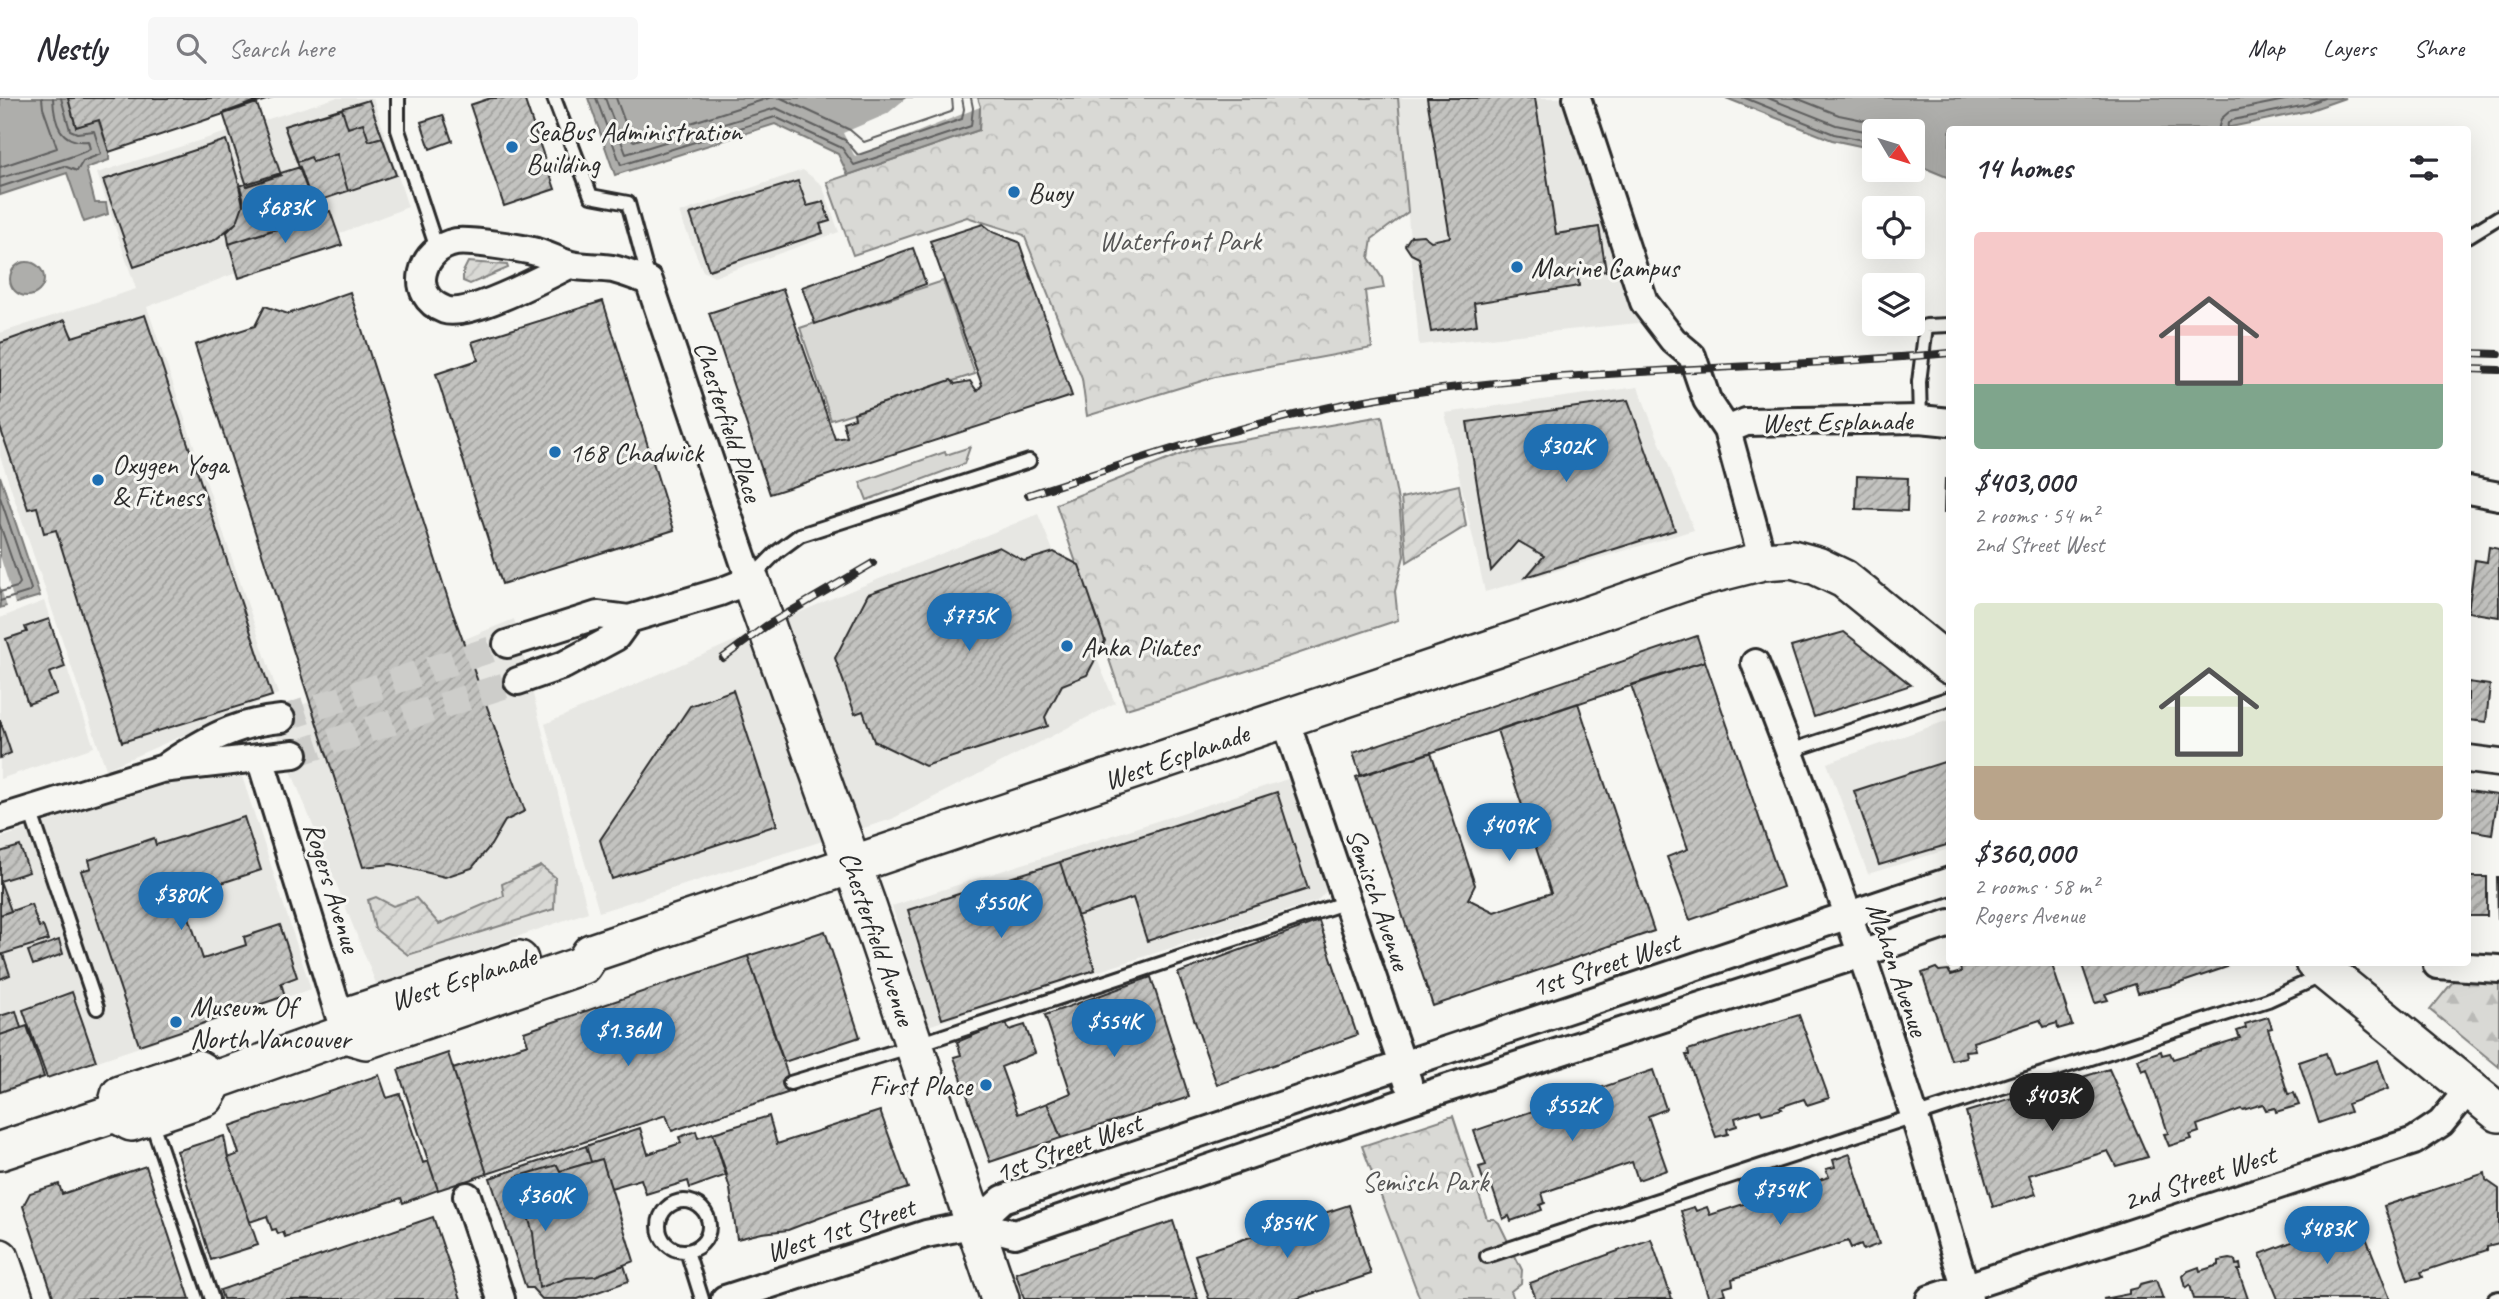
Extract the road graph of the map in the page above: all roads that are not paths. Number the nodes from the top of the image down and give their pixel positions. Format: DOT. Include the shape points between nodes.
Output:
graph roads {
  1 [pos="398,98"];
  2 [pos="554,98"];
  3 [pos="1577,98"];
  4 [pos="2499,217"];
  5 [pos="2471,234"];
  6 [pos="437,249"];
  7 [pos="569,265"];
  8 [pos="649,281"];
  9 [pos="1946,325"];
  10 [pos="1920,419"];
  11 [pos="1946,422"];
  12 [pos="1727,430"];
  13 [pos="1029,461"];
  14 [pos="2471,491"];
  15 [pos="2499,496"];
  16 [pos="1763,561"];
  17 [pos="750,580"];
  18 [pos="629,618"];
  19 [pos="507,644"];
  20 [pos="1946,662"];
  21 [pos="1755,663"];
  22 [pos="518,681"];
  23 [pos="1946,699"];
  24 [pos="1284,719"];
  25 [pos="1790,751"];
  26 [pos="294,754"];
  27 [pos="260,758"];
  28 [pos="2471,759"];
  29 [pos="2499,762"];
  30 [pos="162,769"];
  31 [pos="30,810"];
  32 [pos="0,820"];
  33 [pos="853,866"];
  34 [pos="1946,882"];
  35 [pos="1347,902"];
  36 [pos="1847,917"];
  37 [pos="1946,924"];
  38 [pos="1861,954"];
  39 [pos="2452,966"];
  40 [pos="2320,968"];
  41 [pos="2499,969"];
  42 [pos="97,1008"];
  43 [pos="345,1034"];
  44 [pos="916,1045"];
  45 [pos="1402,1065"];
  46 [pos="790,1083"];
  47 [pos="2469,1089"];
  48 [pos="1414,1099"];
  49 [pos="2499,1113"];
  50 [pos="132,1114"];
  51 [pos="1914,1116"];
  52 [pos="0,1151"];
  53 [pos="467,1196"];
  54 [pos="976,1224"];
  55 [pos="687,1251"];
  56 [pos="1487,1256"];
  57 [pos="0,1258"];
  58 [pos="1967,1293"];
  59 [pos="14,1299"];
  60 [pos="212,1299"];
  61 [pos="500,1299"];
  62 [pos="702,1299"];
  63 [pos="725,1299"];
  64 [pos="1000,1299"];
  65 [pos="1930,1299"];
  1 -- 6 [label="lane" via="398,130"];
  2 -- 8 [label="lane" via="591,196 628,203"];
  3 -- 12 [label="street" via="1644,302 1673,340 1692,356 1707,400"];
  4 -- 5 [label="lane"];
  6 -- 7 [label="street" via="457,242 480,244 535,251"];
  6 -- 7 [label="street" via="424,263 421,281 430,299 446,310 466,310"];
  7 -- 8 [label="street" via="617,270"];
  8 -- 17 [label="street, Chesterfield Place"];
  9 -- 10 [label="lane" via="1926,326"];
  10 -- 11 [label="street, West Esplanade"];
  10 -- 12 [label="street, West Esplanade" via="1746,422"];
  12 -- 16 [label="street"];
  13 -- 17 [label="lane" via="800,535"];
  14 -- 15 [label="street"];
  16 -- 20 [label="main road, West Esplanade" via="1792,559 1844,579"];
  16 -- 24 [label="main road, West Esplanade" via="1696,578"];
  17 -- 18 [label="street"];
  17 -- 33 [label="main road, Chesterfield Avenue"];
  18 -- 19 [label="street" via="598,615"];
  18 -- 22 [label="street" via="616,637 564,665"];
  21 -- 25 [label="street, Mahon Avenue"];
  23 -- 25 [label="lane"];
  24 -- 33 [label="main road, West Esplanade"];
  24 -- 35 [label="street, Semisch Avenue"];
  25 -- 36 [label="street, Mahon Avenue"];
  26 -- 27 [label="street"];
  27 -- 30 [label="street"];
  27 -- 30 [label="street" via="267,737 281,719 209,738"];
  27 -- 43 [label="street, Rogers Avenue"];
  28 -- 29 [label="street"];
  30 -- 31 [label="street"];
  31 -- 32 [label="street"];
  31 -- 42 [label="lane"];
  33 -- 43 [label="main road, West Esplanade" via="591,953 583,965 366,1041"];
  33 -- 44 [label="main road, Chesterfield Avenue"];
  34 -- 36 [label="street, 1st Street West"];
  35 -- 44 [label="lane"];
  35 -- 45 [label="street, Semisch Avenue"];
  36 -- 38 [label="street, Mahon Avenue"];
  36 -- 45 [label="street, 1st Street West"];
  37 -- 38 [label="street"];
  38 -- 48 [label="street, 1st Street West"];
  38 -- 51 [label="street, Mahon Avenue"];
  39 -- 41 [label="street"];
  40 -- 47 [label="main road"];
  40 -- 51 [label="lane" via="2268,1000"];
  43 -- 50 [label="main road, West Esplanade" via="215,1080 197,1069 120,1095"];
  44 -- 46 [label="lane"];
  44 -- 54 [label="main road, Chesterfield Avenue"];
  45 -- 48 [label="street, Semisch Avenue"];
  45 -- 54 [label="street, 1st Street West" via="1003,1199"];
  47 -- 49 [label="main road"];
  47 -- 58 [label="street, 2nd Street West" via="2441,1123 2414,1140"];
  48 -- 54 [label="street, 1st Street West" via="1015,1234"];
  50 -- 52 [label="main road, West Esplanade"];
  50 -- 60 [label="lane"];
  51 -- 56 [label="lane"];
  51 -- 58 [label="street, Mahon Avenue"];
  53 -- 61 [label="street"];
  54 -- 63 [label="street, West 1st Street" via="926,1234"];
  54 -- 64 [label="main road, Chesterfield Avenue"];
  55 -- 55 [label="lane" via="708,1235 708,1219 699,1206 685,1201 663,1212 659,1229 666,1244"];
  55 -- 62 [label="lane"];
  57 -- 59 [label="main road"];
  58 -- 65 [label="street, 2nd Street West"];
}
